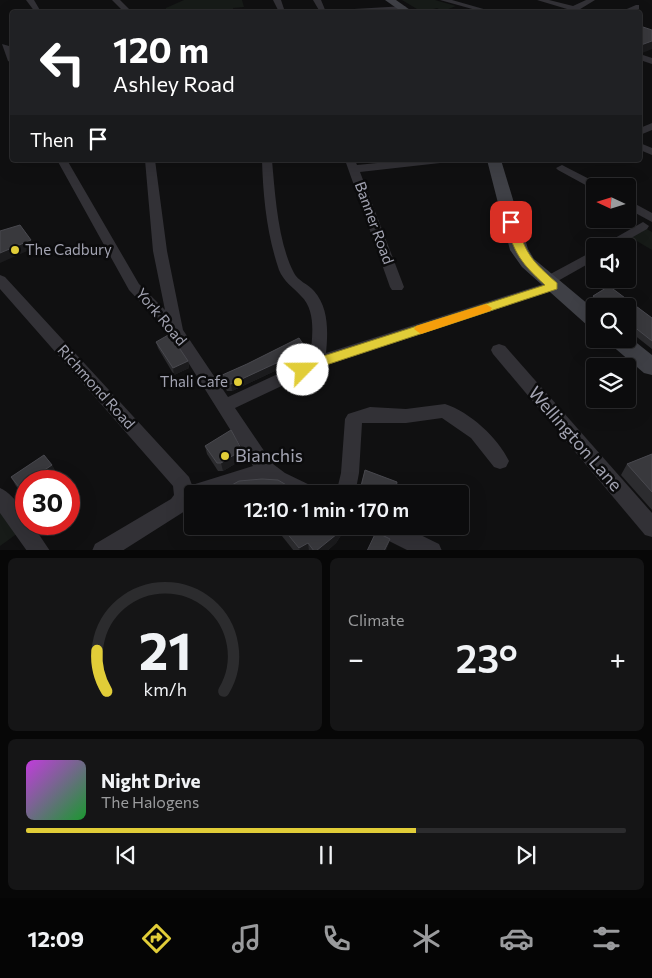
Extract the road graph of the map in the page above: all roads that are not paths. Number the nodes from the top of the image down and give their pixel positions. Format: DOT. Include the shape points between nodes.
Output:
graph roads {
  1 [pos="116,0"];
  2 [pos="390,0"];
  3 [pos="444,0"];
  4 [pos="541,0"];
  5 [pos="591,0"];
  6 [pos="126,10"];
  7 [pos="405,10"];
  8 [pos="482,10"];
  9 [pos="569,10"];
  10 [pos="574,10"];
  11 [pos="63,162"];
  12 [pos="150,162"];
  13 [pos="267,162"];
  14 [pos="402,162"];
  15 [pos="495,162"];
  16 [pos="352,164"];
  17 [pos="562,168"];
  18 [pos="586,181"];
  19 [pos="636,211"];
  20 [pos="648,222"];
  21 [pos="621,238"];
  22 [pos="586,260"];
  23 [pos="0,280"];
  24 [pos="550,283"];
  25 [pos="397,287"];
  26 [pos="586,313"];
  27 [pos="176,331"];
  28 [pos="628,348"];
  29 [pos="498,350"];
  30 [pos="318,362"];
  31 [pos="652,368"];
  32 [pos="224,406"];
  33 [pos="500,461"];
  34 [pos="266,470"];
  35 [pos="220,485"];
  36 [pos="290,485"];
  37 [pos="347,485"];
  38 [pos="184,486"];
  39 [pos="0,497"];
  40 [pos="184,500"];
  41 [pos="652,528"];
  42 [pos="400,535"];
  43 [pos="40,550"];
  44 [pos="102,550"];
  45 [pos="432,550"];
  1 -- 6 [label="street"];
  2 -- 7 [label="main road"];
  3 -- 8 [label="street"];
  4 -- 9 [label="street"];
  5 -- 10 [label="street"];
  11 -- 27 [label="street, York Road" via="134,286"];
  12 -- 27 [label="street" via="160,252"];
  13 -- 30 [label="street" via="286,270 290,280 309,295 318,315"];
  14 -- 16 [label="street"];
  15 -- 24 [label="main road" via="519,250"];
  16 -- 25 [label="street, Banner Road"];
  17 -- 18 [label="street"];
  19 -- 20 [label="street"];
  20 -- 21 [label="street"];
  22 -- 24 [label="street"];
  23 -- 38 [label="street, Richmond Road"];
  24 -- 26 [label="main road"];
  24 -- 30 [label="street"];
  27 -- 32 [label="street, York Road"];
  28 -- 31 [label="main road"];
  29 -- 41 [label="street, Wellington Lane"];
  30 -- 32 [label="street"];
  32 -- 34 [label="street, York Road"];
  33 -- 37 [label="street" via="477,433 452,413 370,414 354,419"];
  34 -- 35 [label="street"];
  34 -- 36 [label="street"];
  39 -- 43 [label="street"];
  40 -- 44 [label="street"];
  42 -- 45 [label="street"];
}
